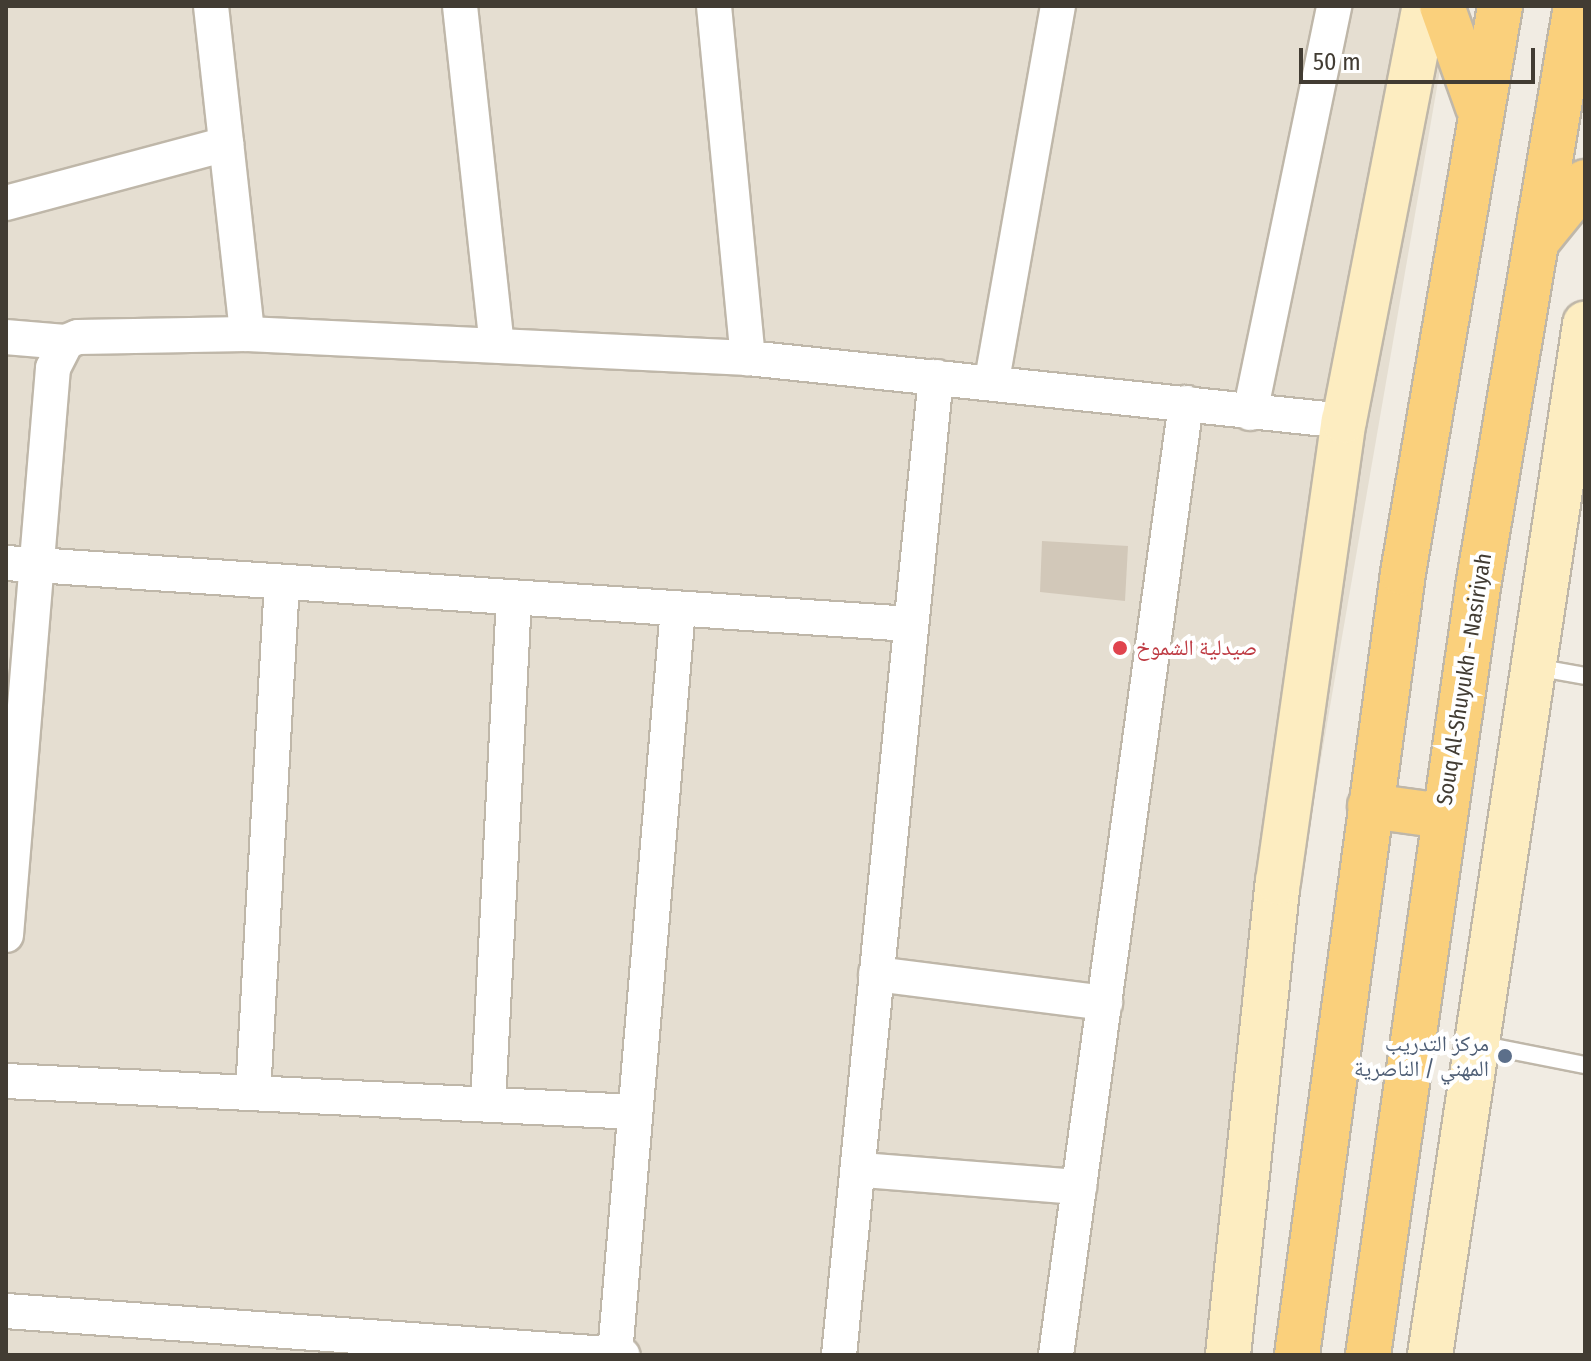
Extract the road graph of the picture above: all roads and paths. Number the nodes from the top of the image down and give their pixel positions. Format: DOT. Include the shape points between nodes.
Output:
graph roads {
  1 [pos="211,6"];
  2 [pos="460,6"];
  3 [pos="714,6"];
  4 [pos="1058,6"];
  5 [pos="1334,6"];
  6 [pos="1425,6"];
  7 [pos="1442,6"];
  8 [pos="1500,6"];
  9 [pos="1576,6"];
  10 [pos="1478,107"];
  11 [pos="226,144"];
  12 [pos="1585,182"];
  13 [pos="6,203"];
  14 [pos="1533,246"];
  15 [pos="1585,324"];
  16 [pos="247,334"];
  17 [pos="6,337"];
  18 [pos="66,342"];
  19 [pos="497,345"];
  20 [pos="748,358"];
  21 [pos="936,377"];
  22 [pos="992,380"];
  23 [pos="1186,403"];
  24 [pos="1250,413"];
  25 [pos="1344,421"];
  26 [pos="22,564"];
  27 [pos="282,582"];
  28 [pos="514,598"];
  29 [pos="678,609"];
  30 [pos="909,624"];
  31 [pos="1534,667"];
  32 [pos="1585,676"];
  33 [pos="1370,806"];
  34 [pos="12,809"];
  35 [pos="1443,816"];
  36 [pos="6,935"];
  37 [pos="876,974"];
  38 [pos="1105,1003"];
  39 [pos="1477,1044"];
  40 [pos="1585,1065"];
  41 [pos="6,1081"];
  42 [pos="253,1093"];
  43 [pos="488,1104"];
  44 [pos="635,1112"];
  45 [pos="862,1170"];
  46 [pos="1079,1187"];
  47 [pos="6,1311"];
  48 [pos="225,1341"];
  49 [pos="437,1348"];
  50 [pos="615,1354"];
  51 [pos="622,1355"];
  52 [pos="839,1355"];
  53 [pos="1056,1355"];
  54 [pos="1228,1355"];
  55 [pos="1297,1355"];
  56 [pos="1368,1355"];
  57 [pos="1430,1355"];
  1 -- 11 [label="street"];
  2 -- 19 [label="street"];
  3 -- 20 [label="street"];
  4 -- 22 [label="street"];
  5 -- 24 [label="street"];
  6 -- 25 [label="main road"];
  7 -- 10 [label="highway"];
  8 -- 10 [label="highway"];
  9 -- 14 [label="highway, Souq Al-Shuyukh - Nasiriyah"];
  10 -- 33 [label="highway"];
  11 -- 13 [label="street"];
  11 -- 16 [label="street"];
  12 -- 14 [label="highway"];
  14 -- 35 [label="highway, Souq Al-Shuyukh - Nasiriyah"];
  15 -- 31 [label="main road"];
  16 -- 18 [label="street" via="92,335"];
  16 -- 19 [label="street"];
  17 -- 18 [label="street"];
  18 -- 26 [label="street" via="53,368"];
  19 -- 20 [label="street"];
  20 -- 21 [label="street"];
  21 -- 22 [label="street"];
  21 -- 30 [label="street"];
  22 -- 23 [label="street"];
  23 -- 24 [label="street"];
  23 -- 38 [label="street"];
  24 -- 25 [label="street"];
  25 -- 54 [label="main road" via="1278,882"];
  26 -- 27 [label="street"];
  26 -- 34 [label="street"];
  27 -- 28 [label="street"];
  27 -- 42 [label="street"];
  28 -- 29 [label="street"];
  28 -- 43 [label="street"];
  29 -- 30 [label="street"];
  29 -- 44 [label="street"];
  30 -- 37 [label="street"];
  31 -- 32 [label="lane"];
  31 -- 39 [label="main road"];
  33 -- 35 [label="highway"];
  33 -- 55 [label="highway"];
  34 -- 36 [label="street"];
  35 -- 56 [label="highway, Souq Al-Shuyukh - Nasiriyah"];
  37 -- 38 [label="street"];
  37 -- 45 [label="street"];
  38 -- 46 [label="street"];
  39 -- 40 [label="lane"];
  39 -- 57 [label="main road"];
  41 -- 42 [label="street"];
  42 -- 43 [label="street"];
  43 -- 44 [label="street"];
  44 -- 50 [label="street"];
  45 -- 46 [label="street"];
  45 -- 52 [label="street"];
  46 -- 53 [label="street"];
  47 -- 48 [label="street"];
  48 -- 49 [label="street"];
  49 -- 50 [label="street"];
  50 -- 51 [label="street"];
}
